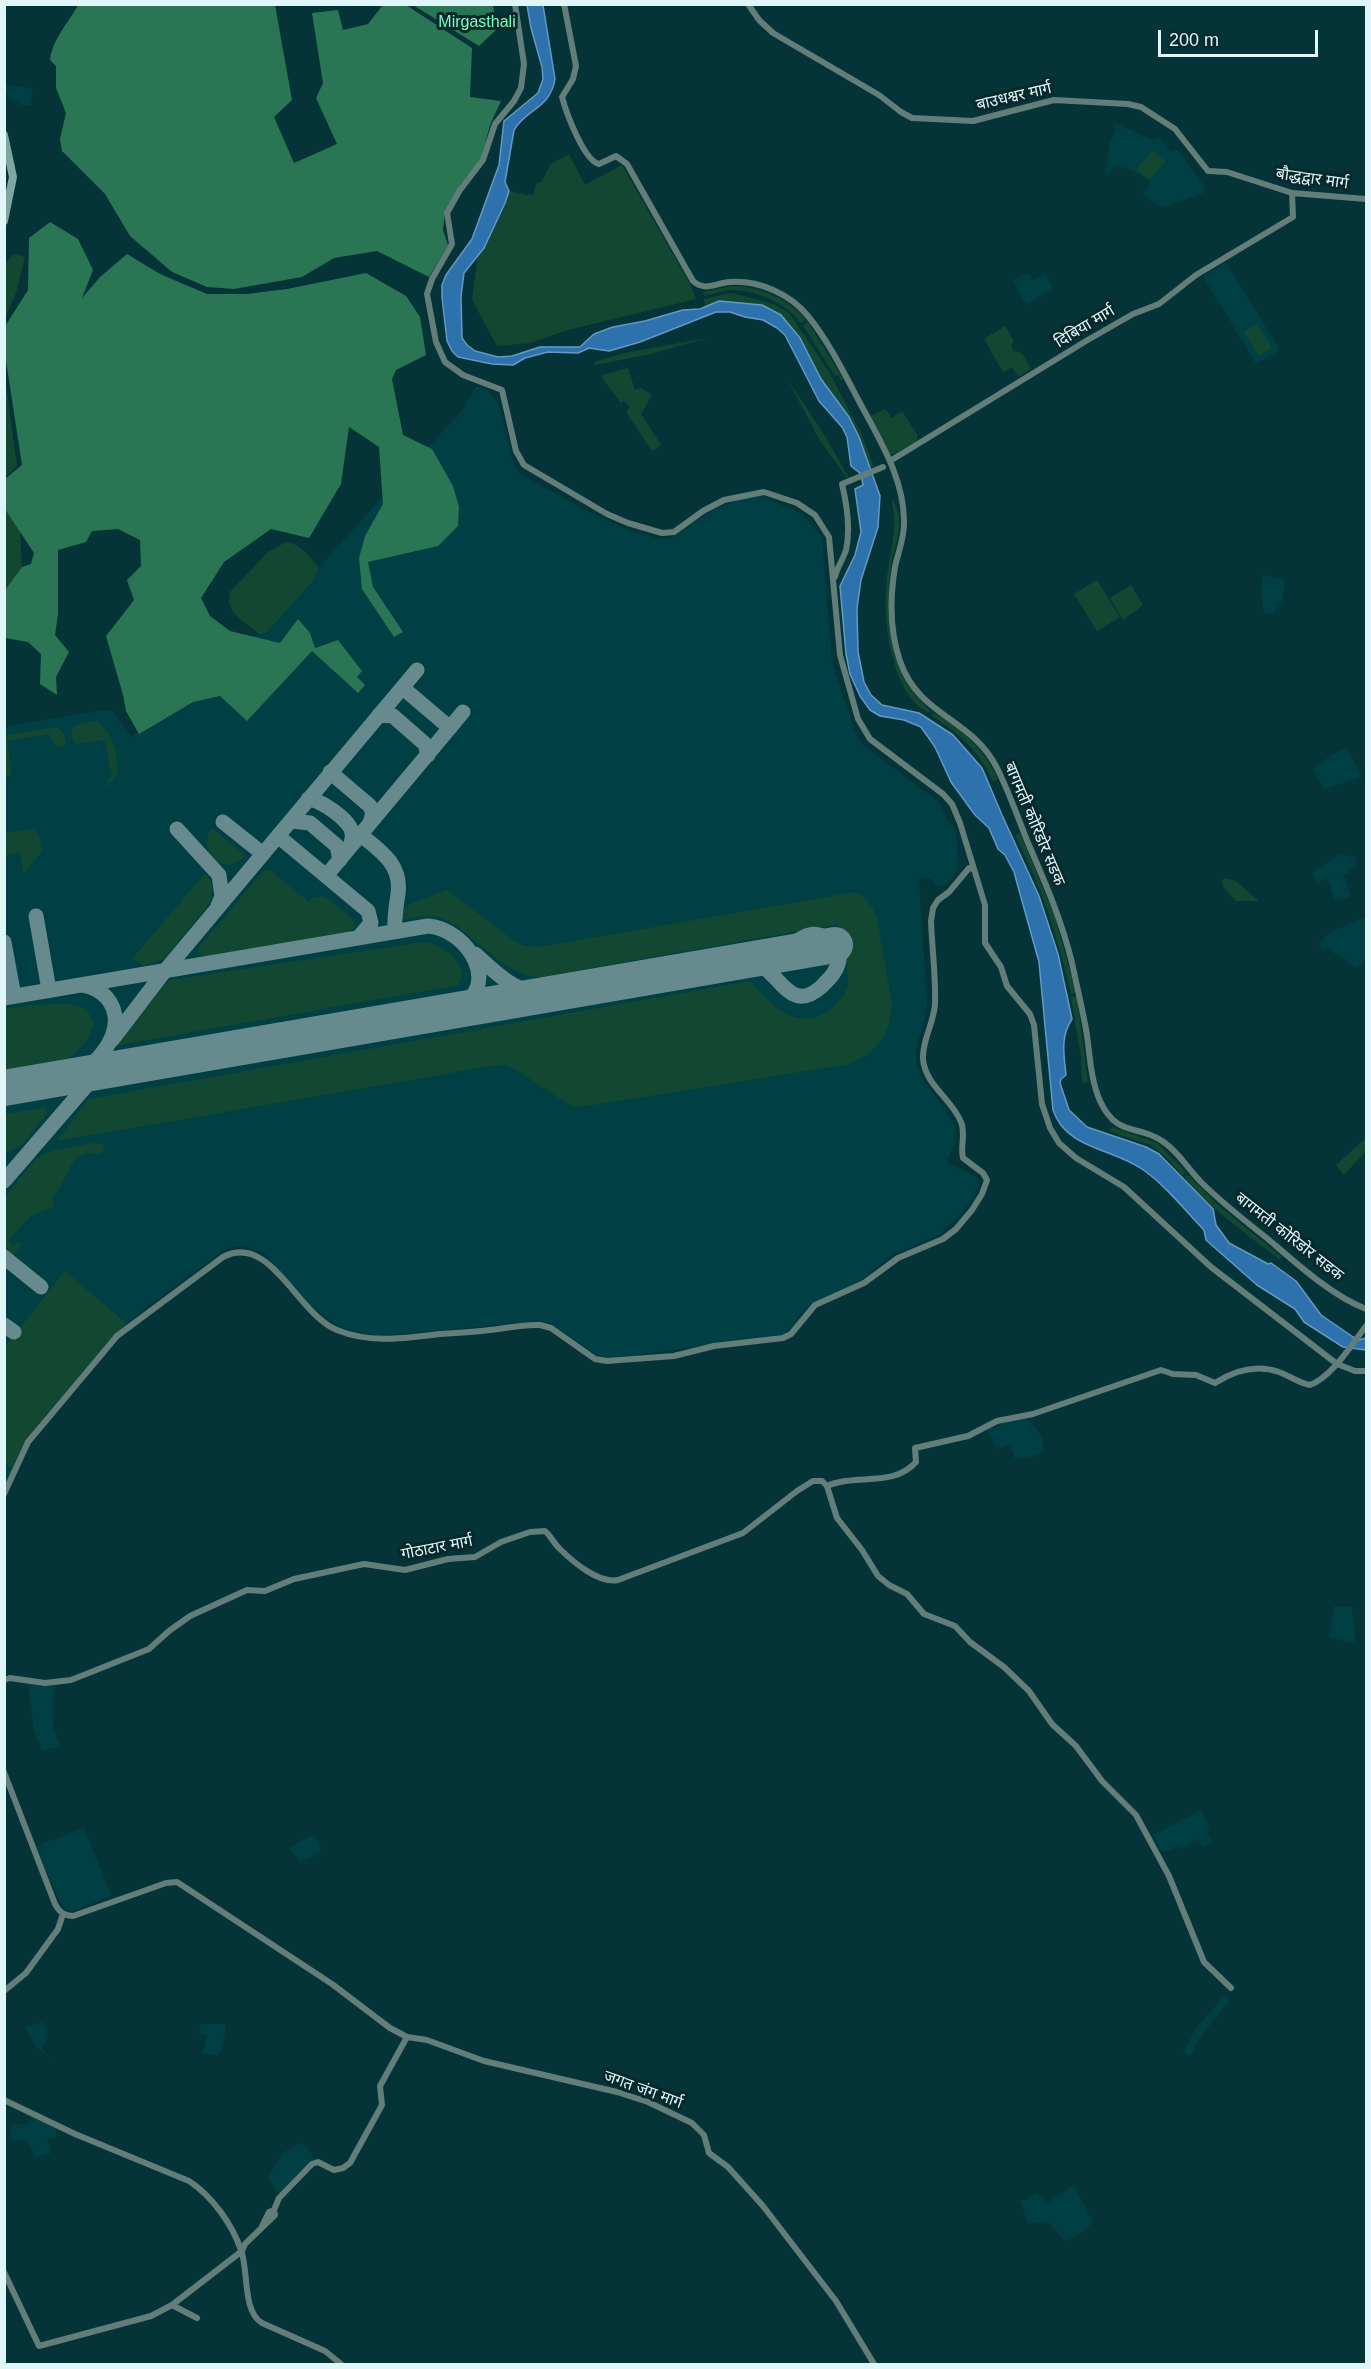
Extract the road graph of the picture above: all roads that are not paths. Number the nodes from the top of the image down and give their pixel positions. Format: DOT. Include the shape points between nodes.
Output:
graph roads {
  1 [pos="515,4"];
  2 [pos="564,4"];
  3 [pos="748,4"];
  4 [pos="4,135"];
  5 [pos="1254,181"];
  6 [pos="1292,193"];
  7 [pos="1366,199"];
  8 [pos="4,221"];
  9 [pos="890,461"];
  10 [pos="883,467"];
  11 [pos="834,589"];
  12 [pos="974,870"];
  13 [pos="1366,1309"];
  14 [pos="1366,1326"];
  15 [pos="1339,1361"];
  16 [pos="1366,1371"];
  17 [pos="827,1486"];
  18 [pos="4,1494"];
  19 [pos="4,1680"];
  20 [pos="4,1772"];
  21 [pos="63,1914"];
  22 [pos="1231,1988"];
  23 [pos="4,1990"];
  24 [pos="407,2037"];
  25 [pos="4,2100"];
  26 [pos="242,2251"];
  27 [pos="4,2272"];
  28 [pos="172,2305"];
  29 [pos="197,2318"];
  30 [pos="341,2364"];
  31 [pos="874,2364"];
  1 -- 11 [label="main road" via="524,64 521,88 495,124 483,160 447,213 452,244 428,294 440,354 453,370 502,390 516,451 524,465 628,524 662,533 674,532 724,500 764,492 797,503 815,515 830,537"];
  2 -- 9 [label="main road, बागमती कोरिडोर सडक" via="576,66 562,97 593,162 599,164 616,156 627,164 692,279 702,288 746,283 776,291 800,307 842,369"];
  3 -- 5 [label="main road, बाउधश्वर मार्ग" via="770,30 912,118 974,121 1054,100 1128,104 1141,107 1175,129 1208,171 1227,172"];
  4 -- 8 [label="highway" via="13,177"];
  5 -- 6 [label="main road, बौद्धद्वार मार्ग"];
  6 -- 7 [label="main road, बौद्धद्वार मार्ग"];
  6 -- 9 [label="main road, दिबिया मार्ग" via="1293,218 1196,275 1159,304 1086,340"];
  9 -- 13 [label="main road, बागमती कोरिडोर सडक" via="904,522 893,594 899,658 920,696 966,729 990,757 1000,776 1065,936 1094,1083 1105,1110 1116,1124 1167,1144 1212,1193 1286,1255"];
  10 -- 11 [label="main road" via="842,484 847,537"];
  11 -- 12 [label="main road" via="840,655 862,728 870,739 948,799 960,823"];
  12 -- 15 [label="main road" via="985,904 985,943 1001,967 1007,986 1034,1025 1042,1104 1059,1143 1124,1187 1212,1267"];
  12 -- 18 [label="main road" via="965,871 933,908 931,921 935,1005 923,1059 928,1075 960,1120 963,1158 987,1180 972,1210 944,1239 898,1258 864,1283 815,1305 787,1336 674,1356 602,1361 551,1328 534,1324 387,1340 362,1337 336,1329 312,1314 270,1265 256,1255 244,1251 231,1253 117,1336 28,1442"];
  14 -- 15 [label="main road"];
  15 -- 16 [label="main road" via="1355,1371"];
  15 -- 17 [label="main road" via="1310,1385 1254,1367 1215,1383 1196,1375 1161,1370 1033,1414 997,1421 968,1436 915,1448 916,1462 897,1476 854,1479"];
  17 -- 19 [label="main road, गोठाटार मार्ग" via="818,1480 797,1491 743,1533 618,1580 609,1581 591,1572 562,1551 544,1531 530,1532 474,1557 405,1570 364,1564 294,1579 265,1591 247,1590 190,1616 150,1649 71,1680"];
  17 -- 22 [label="main road" via="837,1518 878,1575 907,1594 924,1614 955,1626 1004,1667 1136,1815 1171,1881 1204,1962"];
  20 -- 21 [label="main road" via="55,1904"];
  21 -- 23 [label="main road" via="58,1929 26,1973"];
  21 -- 24 [label="main road, जगत जंग मार्ग" via="73,1916 177,1882"];
  24 -- 26 [label="main road" via="380,2086 381,2105 350,2163 334,2170 318,2162 312,2164 279,2198 273,2220"];
  24 -- 31 [label="main road, जगत जंग मार्ग" via="427,2040 484,2061 648,2102 692,2123 704,2134 709,2153 728,2167 763,2206 836,2301"];
  25 -- 26 [label="main road" via="202,2189"];
  26 -- 28 [label="main road"];
  26 -- 30 [label="main road" via="248,2301 254,2316 325,2351"];
  27 -- 28 [label="main road" via="39,2346 151,2316"];
  28 -- 29 [label="main road"];
}
